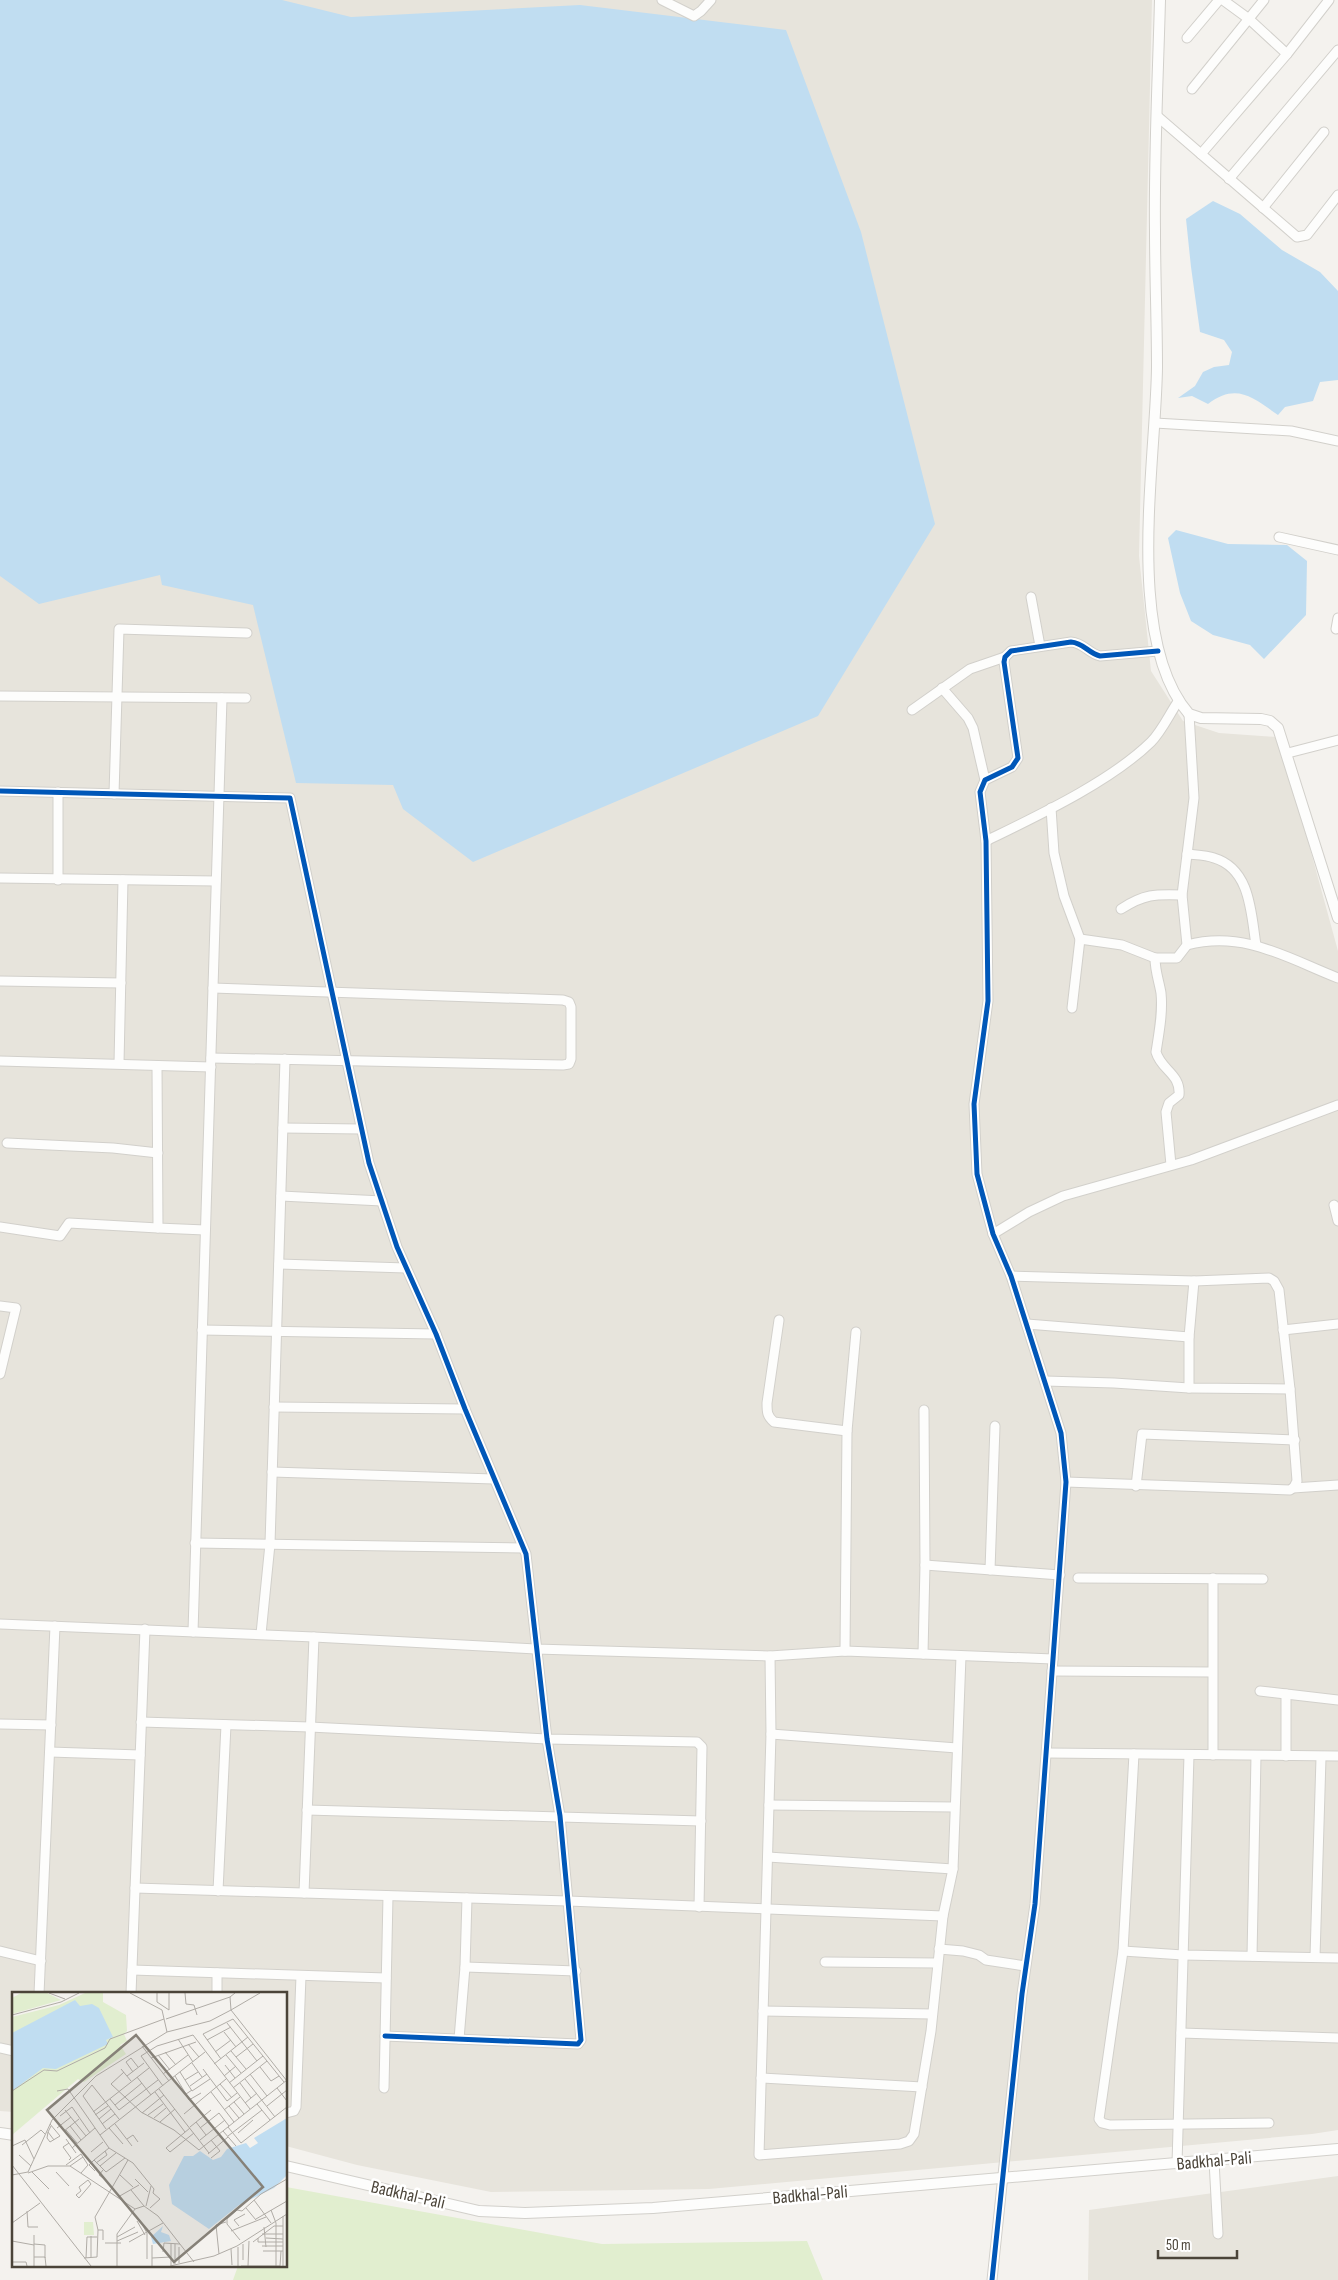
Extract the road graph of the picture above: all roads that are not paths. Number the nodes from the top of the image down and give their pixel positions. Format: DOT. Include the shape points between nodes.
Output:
graph roads {
  1 [pos="662,0"];
  2 [pos="711,0"];
  3 [pos="1160,0"];
  4 [pos="1218,0"];
  5 [pos="1224,0"];
  6 [pos="1264,0"];
  7 [pos="1329,0"];
  8 [pos="1249,19"];
  9 [pos="1187,38"];
  10 [pos="1287,54"];
  11 [pos="1336,56"];
  12 [pos="1192,89"];
  13 [pos="1157,116"];
  14 [pos="1324,132"];
  15 [pos="1201,154"];
  16 [pos="1229,179"];
  17 [pos="1338,195"];
  18 [pos="1263,208"];
  19 [pos="1155,423"];
  20 [pos="1338,441"];
  21 [pos="1279,537"];
  22 [pos="1338,550"];
  23 [pos="1031,598"];
  24 [pos="1338,618"];
  25 [pos="1336,629"];
  26 [pos="247,633"];
  27 [pos="1040,646"];
  28 [pos="1158,651"];
  29 [pos="1004,657"];
  30 [pos="942,688"];
  31 [pos="0,696"];
  32 [pos="116,697"];
  33 [pos="222,698"];
  34 [pos="246,698"];
  35 [pos="1179,700"];
  36 [pos="912,710"];
  37 [pos="1189,714"];
  38 [pos="1338,740"];
  39 [pos="1288,753"];
  40 [pos="985,780"];
  41 [pos="0,791"];
  42 [pos="58,792"];
  43 [pos="114,794"];
  44 [pos="219,796"];
  45 [pos="1051,808"];
  46 [pos="986,841"];
  47 [pos="1187,854"];
  48 [pos="0,878"];
  49 [pos="58,880"];
  50 [pos="123,880"];
  51 [pos="216,881"];
  52 [pos="1334,893"];
  53 [pos="1182,895"];
  54 [pos="1121,909"];
  55 [pos="1338,918"];
  56 [pos="1080,939"];
  57 [pos="1187,945"];
  58 [pos="1256,945"];
  59 [pos="1155,958"];
  60 [pos="1338,978"];
  61 [pos="0,981"];
  62 [pos="121,983"];
  63 [pos="213,988"];
  64 [pos="332,992"];
  65 [pos="1072,1008"];
  66 [pos="211,1058"];
  67 [pos="285,1059"];
  68 [pos="0,1061"];
  69 [pos="347,1061"];
  70 [pos="118,1063"];
  71 [pos="157,1066"];
  72 [pos="210,1067"];
  73 [pos="1338,1105"];
  74 [pos="283,1128"];
  75 [pos="362,1129"];
  76 [pos="7,1143"];
  77 [pos="158,1153"];
  78 [pos="1171,1165"];
  79 [pos="281,1196"];
  80 [pos="382,1201"];
  81 [pos="1334,1205"];
  82 [pos="1338,1221"];
  83 [pos="0,1227"];
  84 [pos="158,1228"];
  85 [pos="205,1230"];
  86 [pos="993,1234"];
  87 [pos="278,1264"];
  88 [pos="406,1268"];
  89 [pos="1011,1276"];
  90 [pos="1194,1281"];
  91 [pos="0,1306"];
  92 [pos="779,1320"];
  93 [pos="1027,1324"];
  94 [pos="1338,1324"];
  95 [pos="202,1330"];
  96 [pos="1283,1330"];
  97 [pos="276,1332"];
  98 [pos="856,1332"];
  99 [pos="436,1334"];
  100 [pos="1189,1337"];
  101 [pos="0,1374"];
  102 [pos="1045,1381"];
  103 [pos="1188,1388"];
  104 [pos="1290,1389"];
  105 [pos="274,1407"];
  106 [pos="465,1409"];
  107 [pos="924,1410"];
  108 [pos="995,1426"];
  109 [pos="847,1431"];
  110 [pos="1295,1440"];
  111 [pos="272,1472"];
  112 [pos="494,1479"];
  113 [pos="1066,1482"];
  114 [pos="1338,1485"];
  115 [pos="1136,1486"];
  116 [pos="1293,1488"];
  117 [pos="196,1543"];
  118 [pos="270,1544"];
  119 [pos="523,1548"];
  120 [pos="925,1565"];
  121 [pos="990,1570"];
  122 [pos="1060,1575"];
  123 [pos="1078,1578"];
  124 [pos="1213,1578"];
  125 [pos="1263,1579"];
  126 [pos="0,1624"];
  127 [pos="55,1626"];
  128 [pos="145,1629"];
  129 [pos="193,1632"];
  130 [pos="261,1634"];
  131 [pos="314,1636"];
  132 [pos="536,1649"];
  133 [pos="845,1651"];
  134 [pos="923,1654"];
  135 [pos="770,1656"];
  136 [pos="961,1656"];
  137 [pos="1053,1659"];
  138 [pos="1052,1671"];
  139 [pos="1212,1672"];
  140 [pos="1260,1691"];
  141 [pos="1286,1694"];
  142 [pos="1338,1700"];
  143 [pos="141,1722"];
  144 [pos="0,1724"];
  145 [pos="50,1725"];
  146 [pos="226,1725"];
  147 [pos="310,1727"];
  148 [pos="771,1734"];
  149 [pos="547,1739"];
  150 [pos="957,1748"];
  151 [pos="50,1752"];
  152 [pos="1047,1753"];
  153 [pos="1134,1754"];
  154 [pos="140,1755"];
  155 [pos="1189,1755"];
  156 [pos="1213,1755"];
  157 [pos="1256,1756"];
  158 [pos="1286,1756"];
  159 [pos="1338,1756"];
  160 [pos="1321,1758"];
  161 [pos="769,1805"];
  162 [pos="954,1808"];
  163 [pos="307,1810"];
  164 [pos="560,1816"];
  165 [pos="701,1821"];
  166 [pos="768,1857"];
  167 [pos="953,1869"];
  168 [pos="135,1888"];
  169 [pos="218,1891"];
  170 [pos="304,1893"];
  171 [pos="388,1896"];
  172 [pos="467,1898"];
  173 [pos="568,1901"];
  174 [pos="699,1907"];
  175 [pos="766,1910"];
  176 [pos="943,1916"];
  177 [pos="939,1948"];
  178 [pos="0,1951"];
  179 [pos="1123,1951"];
  180 [pos="1184,1955"];
  181 [pos="1252,1956"];
  182 [pos="1315,1957"];
  183 [pos="1338,1958"];
  184 [pos="41,1961"];
  185 [pos="825,1962"];
  186 [pos="937,1963"];
  187 [pos="1025,1966"];
  188 [pos="465,1968"];
  189 [pos="132,1970"];
  190 [pos="576,1971"];
  191 [pos="217,1973"];
  192 [pos="301,1976"];
  193 [pos="386,1978"];
  194 [pos="39,1992"];
  195 [pos="131,1992"];
  196 [pos="216,1992"];
  197 [pos="763,2011"];
  198 [pos="932,2014"];
  199 [pos="1181,2033"];
  200 [pos="385,2036"];
  201 [pos="1338,2038"];
  202 [pos="459,2039"];
  203 [pos="761,2078"];
  204 [pos="922,2087"];
  205 [pos="384,2088"];
  206 [pos="288,2112"];
  207 [pos="1178,2123"];
  208 [pos="1269,2123"];
  209 [pos="1338,2149"];
  210 [pos="1214,2161"];
  211 [pos="1177,2164"];
  212 [pos="288,2166"];
  213 [pos="1004,2179"];
  214 [pos="1218,2234"];
  215 [pos="992,2280"];
  1 -- 2 [label="street" via="694,16"];
  3 -- 13 [label="street"];
  4 -- 9 [label="street"];
  5 -- 8 [label="street"];
  6 -- 8 [label="street"];
  7 -- 10 [label="street"];
  8 -- 10 [label="street"];
  8 -- 12 [label="street"];
  10 -- 15 [label="street"];
  11 -- 16 [label="street"];
  13 -- 15 [label="street"];
  13 -- 19 [label="street"];
  14 -- 18 [label="street"];
  15 -- 16 [label="street"];
  16 -- 18 [label="street"];
  17 -- 18 [label="street" via="1307,235 1297,237"];
  19 -- 20 [label="street" via="1291,430"];
  19 -- 28 [label="street" via="1148,518 1151,594"];
  21 -- 22 [label="street"];
  23 -- 27 [label="street"];
  24 -- 25 [label="street"];
  26 -- 32 [label="street" via="118,629"];
  27 -- 28 [label="street" via="1078,643 1100,656"];
  27 -- 29 [label="street" via="1011,651"];
  28 -- 35 [label="street"];
  29 -- 30 [label="street" via="970,669"];
  29 -- 40 [label="street" via="1018,758 1012,766"];
  30 -- 36 [label="street"];
  30 -- 40 [label="street" via="973,728"];
  31 -- 32 [label="street"];
  32 -- 33 [label="street"];
  32 -- 43 [label="street"];
  33 -- 34 [label="street"];
  33 -- 44 [label="street"];
  35 -- 37 [label="street"];
  35 -- 45 [label="street" via="1152,741 1120,768"];
  37 -- 39 [label="street" via="1201,718 1270,721 1278,728"];
  37 -- 47 [label="street" via="1194,798"];
  38 -- 39 [label="street"];
  39 -- 52 [label="street"];
  40 -- 46 [label="street" via="980,792"];
  41 -- 42 [label="street"];
  42 -- 43 [label="street"];
  42 -- 49 [label="street"];
  43 -- 44 [label="street"];
  44 -- 51 [label="street"];
  44 -- 64 [label="street" via="290,798"];
  45 -- 46 [label="street"];
  45 -- 56 [label="street" via="1054,853 1064,896"];
  46 -- 86 [label="street" via="988,1001 974,1104 977,1174"];
  47 -- 53 [label="street"];
  47 -- 58 [label="street" via="1215,858 1240,877 1248,897"];
  48 -- 49 [label="street"];
  49 -- 50 [label="street"];
  50 -- 51 [label="street"];
  50 -- 62 [label="street"];
  51 -- 63 [label="street"];
  52 -- 55 [label="street"];
  53 -- 54 [label="street" via="1151,894"];
  53 -- 57 [label="street"];
  56 -- 59 [label="street" via="1122,945"];
  56 -- 65 [label="street"];
  57 -- 58 [label="street" via="1227,941"];
  57 -- 59 [label="street" via="1177,958"];
  58 -- 60 [label="street"];
  59 -- 78 [label="street" via="1162,1009 1156,1052 1180,1086 1179,1095 1169,1103 1166,1112"];
  61 -- 62 [label="street"];
  62 -- 70 [label="street"];
  63 -- 64 [label="street"];
  63 -- 66 [label="street"];
  64 -- 69 [label="street"];
  64 -- 69 [label="street" via="562,1000 569,1002 571,1007 569,1064"];
  66 -- 67 [label="street"];
  66 -- 72 [label="street"];
  67 -- 69 [label="street"];
  67 -- 74 [label="street"];
  68 -- 70 [label="street"];
  69 -- 75 [label="street"];
  70 -- 71 [label="street"];
  71 -- 72 [label="street"];
  71 -- 77 [label="street"];
  72 -- 85 [label="street"];
  73 -- 78 [label="street"];
  74 -- 75 [label="street"];
  74 -- 79 [label="street"];
  75 -- 80 [label="street"];
  76 -- 77 [label="street"];
  77 -- 84 [label="street"];
  78 -- 86 [label="street" via="1063,1196"];
  79 -- 80 [label="street"];
  79 -- 87 [label="street"];
  80 -- 88 [label="street"];
  81 -- 82 [label="street"];
  83 -- 84 [label="street" via="60,1236 69,1223"];
  84 -- 85 [label="street"];
  85 -- 95 [label="street"];
  86 -- 89 [label="street"];
  87 -- 88 [label="street"];
  87 -- 97 [label="street"];
  88 -- 99 [label="street"];
  89 -- 90 [label="street"];
  89 -- 93 [label="street"];
  90 -- 96 [label="street" via="1269,1278 1278,1290"];
  90 -- 100 [label="street"];
  91 -- 101 [label="street" via="16,1308"];
  92 -- 109 [label="street" via="766,1412 769,1418 774,1422"];
  93 -- 100 [label="street"];
  93 -- 102 [label="street"];
  94 -- 96 [label="street"];
  95 -- 97 [label="street"];
  95 -- 117 [label="street"];
  96 -- 104 [label="street"];
  97 -- 99 [label="street"];
  97 -- 105 [label="street"];
  98 -- 109 [label="street"];
  99 -- 106 [label="street"];
  100 -- 103 [label="street"];
  102 -- 103 [label="street"];
  102 -- 113 [label="street" via="1061,1433"];
  103 -- 104 [label="street"];
  104 -- 110 [label="street"];
  105 -- 106 [label="street"];
  105 -- 111 [label="street"];
  106 -- 112 [label="street"];
  107 -- 120 [label="street"];
  108 -- 121 [label="street"];
  109 -- 133 [label="street"];
  110 -- 115 [label="street" via="1142,1434"];
  110 -- 116 [label="street" via="1297,1481"];
  111 -- 112 [label="street"];
  111 -- 118 [label="street"];
  112 -- 119 [label="street"];
  113 -- 115 [label="street"];
  113 -- 122 [label="street"];
  114 -- 116 [label="street"];
  115 -- 116 [label="street"];
  117 -- 118 [label="street"];
  117 -- 129 [label="street"];
  118 -- 119 [label="street"];
  118 -- 130 [label="street"];
  119 -- 132 [label="street"];
  120 -- 121 [label="street"];
  120 -- 134 [label="street"];
  121 -- 122 [label="street"];
  122 -- 137 [label="street"];
  123 -- 124 [label="street"];
  124 -- 125 [label="street"];
  124 -- 139 [label="street"];
  126 -- 127 [label="street"];
  127 -- 128 [label="street"];
  127 -- 145 [label="street"];
  128 -- 129 [label="street"];
  128 -- 143 [label="street"];
  129 -- 130 [label="street"];
  130 -- 131 [label="street"];
  131 -- 132 [label="street"];
  131 -- 147 [label="street"];
  132 -- 135 [label="street"];
  132 -- 149 [label="street"];
  133 -- 134 [label="street"];
  133 -- 135 [label="street"];
  134 -- 136 [label="street"];
  135 -- 148 [label="street"];
  136 -- 137 [label="street"];
  136 -- 150 [label="street"];
  137 -- 138 [label="street"];
  138 -- 139 [label="street"];
  138 -- 152 [label="street"];
  139 -- 156 [label="street"];
  140 -- 141 [label="street"];
  141 -- 142 [label="street"];
  141 -- 158 [label="street"];
  143 -- 146 [label="street"];
  143 -- 154 [label="street"];
  144 -- 145 [label="street"];
  145 -- 151 [label="street"];
  146 -- 147 [label="street"];
  146 -- 169 [label="street"];
  147 -- 149 [label="street"];
  147 -- 163 [label="street"];
  148 -- 150 [label="street"];
  148 -- 161 [label="street"];
  149 -- 164 [label="street"];
  149 -- 165 [label="street" via="697,1742 702,1747"];
  150 -- 162 [label="street"];
  151 -- 154 [label="street"];
  151 -- 184 [label="street"];
  152 -- 153 [label="street"];
  152 -- 187 [label="street" via="1035,1904"];
  153 -- 155 [label="street"];
  153 -- 179 [label="street"];
  154 -- 168 [label="street"];
  155 -- 156 [label="street"];
  155 -- 180 [label="street"];
  156 -- 157 [label="street"];
  157 -- 158 [label="street"];
  157 -- 181 [label="street"];
  158 -- 160 [label="street"];
  159 -- 160 [label="street"];
  160 -- 182 [label="street"];
  161 -- 162 [label="street"];
  161 -- 166 [label="street"];
  162 -- 167 [label="street"];
  163 -- 164 [label="street"];
  163 -- 170 [label="street"];
  164 -- 165 [label="street"];
  164 -- 173 [label="street"];
  165 -- 174 [label="street"];
  166 -- 167 [label="street"];
  166 -- 175 [label="street"];
  167 -- 176 [label="street"];
  168 -- 169 [label="street"];
  168 -- 189 [label="street"];
  169 -- 170 [label="street"];
  170 -- 171 [label="street"];
  171 -- 172 [label="street"];
  171 -- 193 [label="street"];
  172 -- 173 [label="street"];
  172 -- 188 [label="street"];
  173 -- 174 [label="street"];
  173 -- 190 [label="street"];
  174 -- 175 [label="street"];
  175 -- 176 [label="street"];
  175 -- 197 [label="street"];
  176 -- 177 [label="street"];
  177 -- 186 [label="street"];
  177 -- 187 [label="street"];
  178 -- 184 [label="street"];
  179 -- 180 [label="street"];
  179 -- 207 [label="street" via="1099,2119 1110,2125"];
  180 -- 181 [label="street"];
  180 -- 199 [label="street"];
  181 -- 182 [label="street"];
  182 -- 183 [label="street"];
  184 -- 194 [label="street"];
  185 -- 186 [label="street"];
  186 -- 198 [label="street"];
  187 -- 213 [label="street"];
  188 -- 190 [label="street"];
  188 -- 202 [label="street"];
  189 -- 191 [label="street"];
  189 -- 195 [label="street"];
  190 -- 202 [label="street" via="582,2034 578,2044"];
  191 -- 192 [label="street"];
  191 -- 196 [label="street"];
  192 -- 193 [label="street"];
  192 -- 206 [label="street" via="296,2107"];
  193 -- 200 [label="street"];
  197 -- 198 [label="street"];
  197 -- 203 [label="street"];
  198 -- 204 [label="street"];
  199 -- 201 [label="street"];
  199 -- 207 [label="street"];
  200 -- 202 [label="street"];
  200 -- 205 [label="street"];
  203 -- 204 [label="street"];
  203 -- 204 [label="street" via="759,2155 910,2141"];
  207 -- 208 [label="street"];
  207 -- 211 [label="street"];
  209 -- 210 [label="street, Badkhal-Pali"];
  210 -- 211 [label="street, Badkhal-Pali"];
  210 -- 214 [label="street"];
  211 -- 213 [label="street, Badkhal-Pali"];
  212 -- 213 [label="street, Badkhal-Pali" via="479,2211 525,2213 653,2208"];
  213 -- 215 [label="street"];
}
